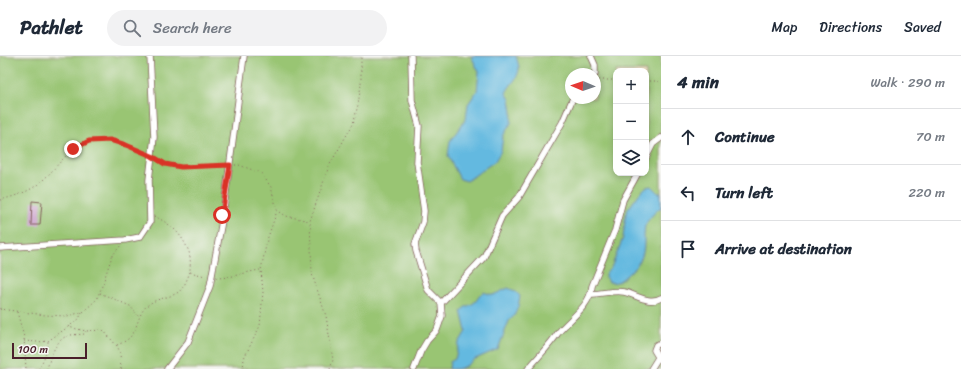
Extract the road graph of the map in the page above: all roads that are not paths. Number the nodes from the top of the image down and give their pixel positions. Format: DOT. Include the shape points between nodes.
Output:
graph roads {
  1 [pos="150,56"];
  2 [pos="244,56"];
  3 [pos="411,56"];
  4 [pos="591,56"];
  5 [pos="595,68"];
  6 [pos="570,104"];
  7 [pos="661,138"];
  8 [pos="649,153"];
  9 [pos="636,176"];
  10 [pos="0,248"];
  11 [pos="591,294"];
  12 [pos="661,298"];
  13 [pos="441,303"];
  14 [pos="661,343"];
  15 [pos="660,356"];
  16 [pos="167,369"];
  17 [pos="414,369"];
  18 [pos="528,369"];
  19 [pos="651,369"];
  1 -- 10 [label="street" via="154,137 149,180 150,222 140,237"];
  2 -- 16 [label="street" via="230,165 210,286 188,342"];
  3 -- 13 [label="street" via="412,100 418,126 417,162 424,210 423,222 415,244 428,290"];
  4 -- 5 [label="street"];
  6 -- 13 [label="street" via="519,197 502,216 484,257"];
  7 -- 8 [label="street"];
  9 -- 11 [label="street" via="623,200 615,230"];
  11 -- 12 [label="street" via="623,292 643,298"];
  11 -- 18 [label="street" via="578,314"];
  13 -- 17 [label="street" via="442,316 437,330 421,351"];
  14 -- 15 [label="street" via="656,344 654,348"];
  15 -- 19 [label="street"];
}
